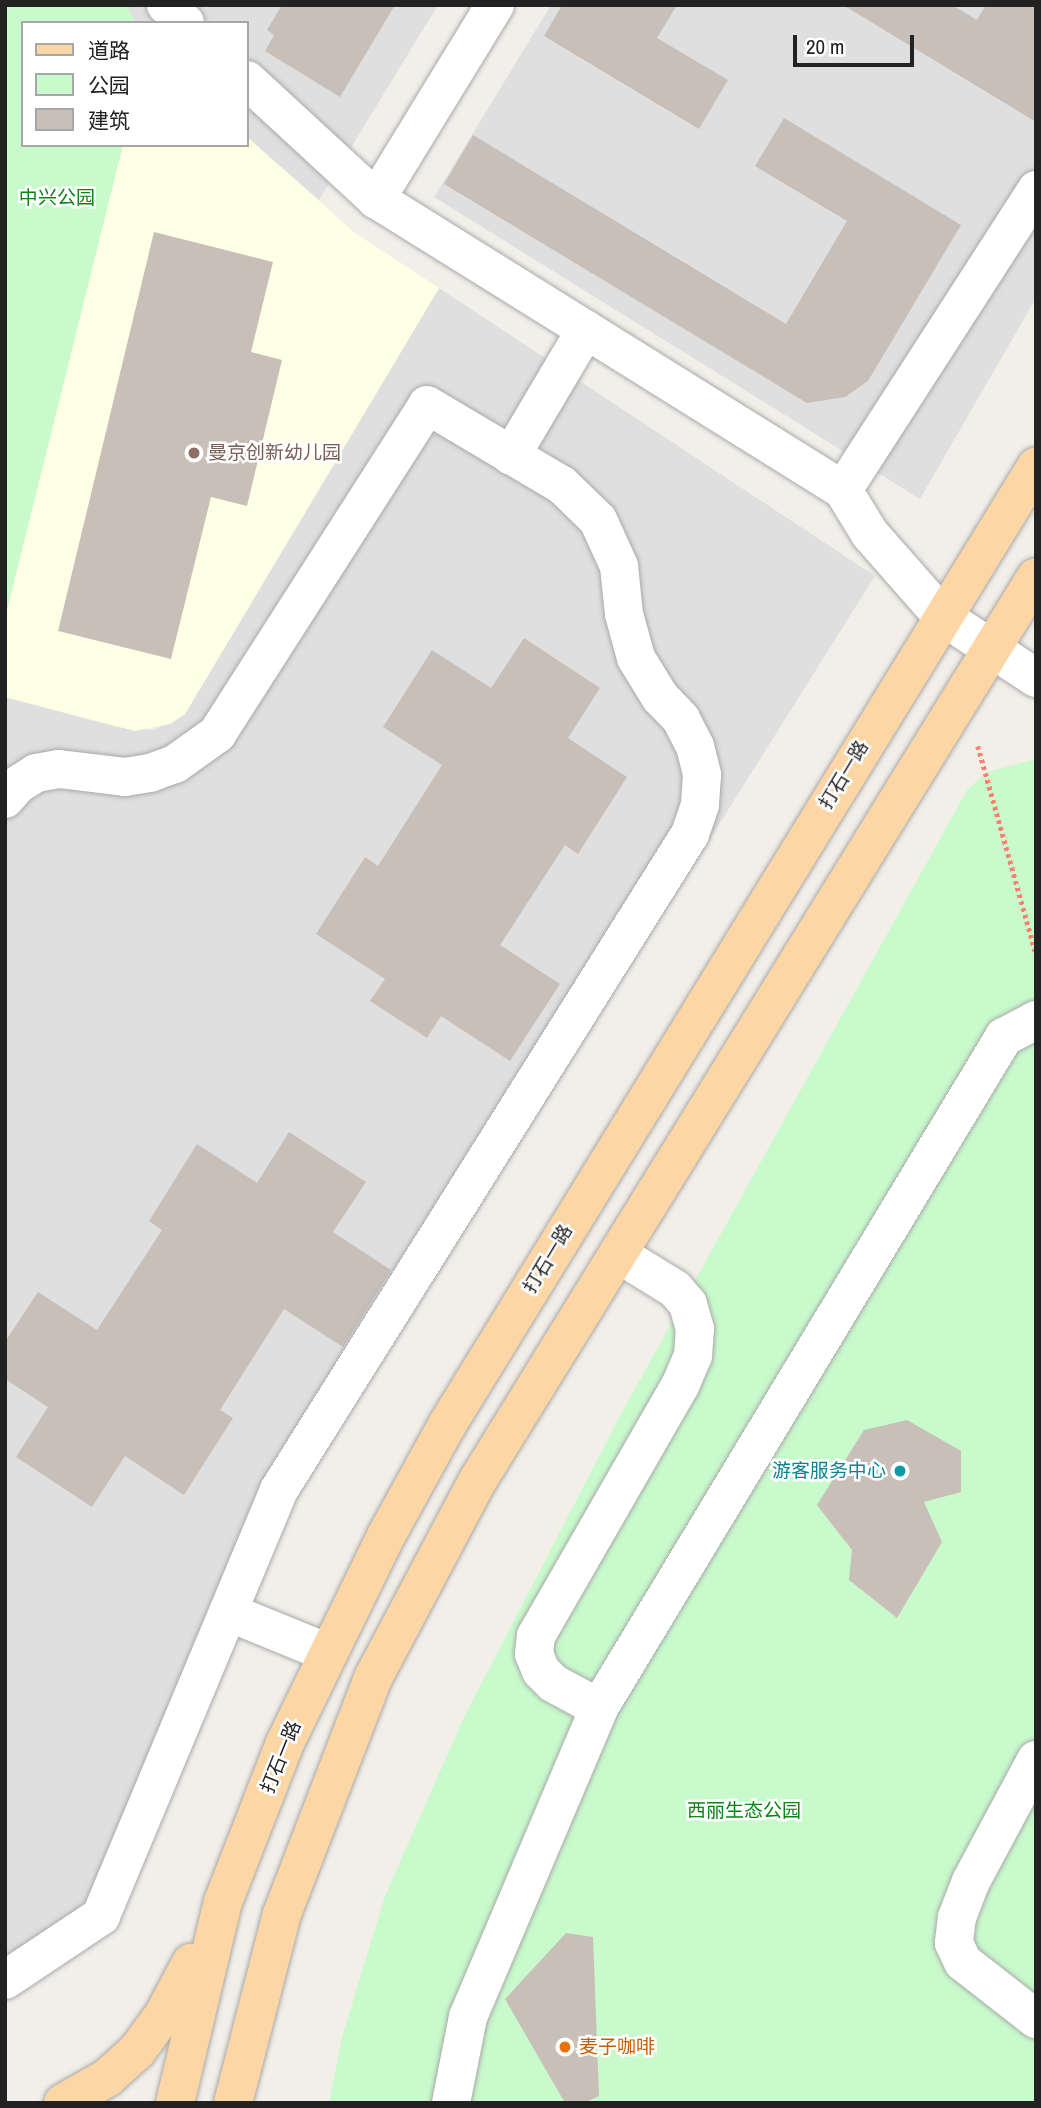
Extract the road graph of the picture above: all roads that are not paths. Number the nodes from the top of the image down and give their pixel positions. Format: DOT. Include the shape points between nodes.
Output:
graph roads {
  1 [pos="166,5"];
  2 [pos="495,5"];
  3 [pos="183,21"];
  4 [pos="248,81"];
  5 [pos="1036,190"];
  6 [pos="376,199"];
  7 [pos="586,330"];
  8 [pos="511,456"];
  9 [pos="1036,467"];
  10 [pos="843,490"];
  11 [pos="1036,577"];
  12 [pos="942,616"];
  13 [pos="991,648"];
  14 [pos="1036,678"];
  15 [pos="5,799"];
  16 [pos="1036,1020"];
  17 [pos="618,1254"];
  18 [pos="228,1612"];
  19 [pos="326,1652"];
  20 [pos="600,1708"];
  21 [pos="1036,1760"];
  22 [pos="223,1902"];
  23 [pos="5,1980"];
  24 [pos="1036,2019"];
  25 [pos="63,2103"];
  26 [pos="175,2103"];
  27 [pos="233,2103"];
  28 [pos="451,2103"];
  1 -- 3 [label="street"];
  2 -- 6 [label="street"];
  4 -- 6 [label="street"];
  5 -- 10 [label="street"];
  6 -- 7 [label="street"];
  7 -- 8 [label="street"];
  7 -- 10 [label="street"];
  8 -- 15 [label="street" via="427,405 217,734 175,764 150,773 125,777 59,769 36,773"];
  8 -- 18 [label="street" via="582,501 611,542 636,658 695,746 702,775 700,805 690,834 279,1490"];
  9 -- 12 [label="main road, 打石一路"];
  10 -- 12 [label="street" via="870,534"];
  11 -- 13 [label="main road"];
  12 -- 13 [label="street"];
  12 -- 19 [label="main road, 打石一路" via="447,1424"];
  13 -- 14 [label="street"];
  13 -- 17 [label="main road"];
  16 -- 20 [label="street" via="1004,1037"];
  17 -- 20 [label="street" via="675,1289 688,1304 695,1329 693,1356 680,1385 536,1636 534,1654 541,1671"];
  17 -- 27 [label="main road" via="478,1480 373,1678 285,1902"];
  18 -- 19 [label="street"];
  18 -- 23 [label="street" via="102,1916"];
  19 -- 22 [label="main road, 打石一路"];
  20 -- 28 [label="street" via="468,2017"];
  21 -- 24 [label="street" via="993,1833 957,1917 954,1942 963,1962"];
  22 -- 25 [label="main road" via="164,2014 136,2051 107,2078"];
  22 -- 26 [label="main road, 打石一路"];
}
